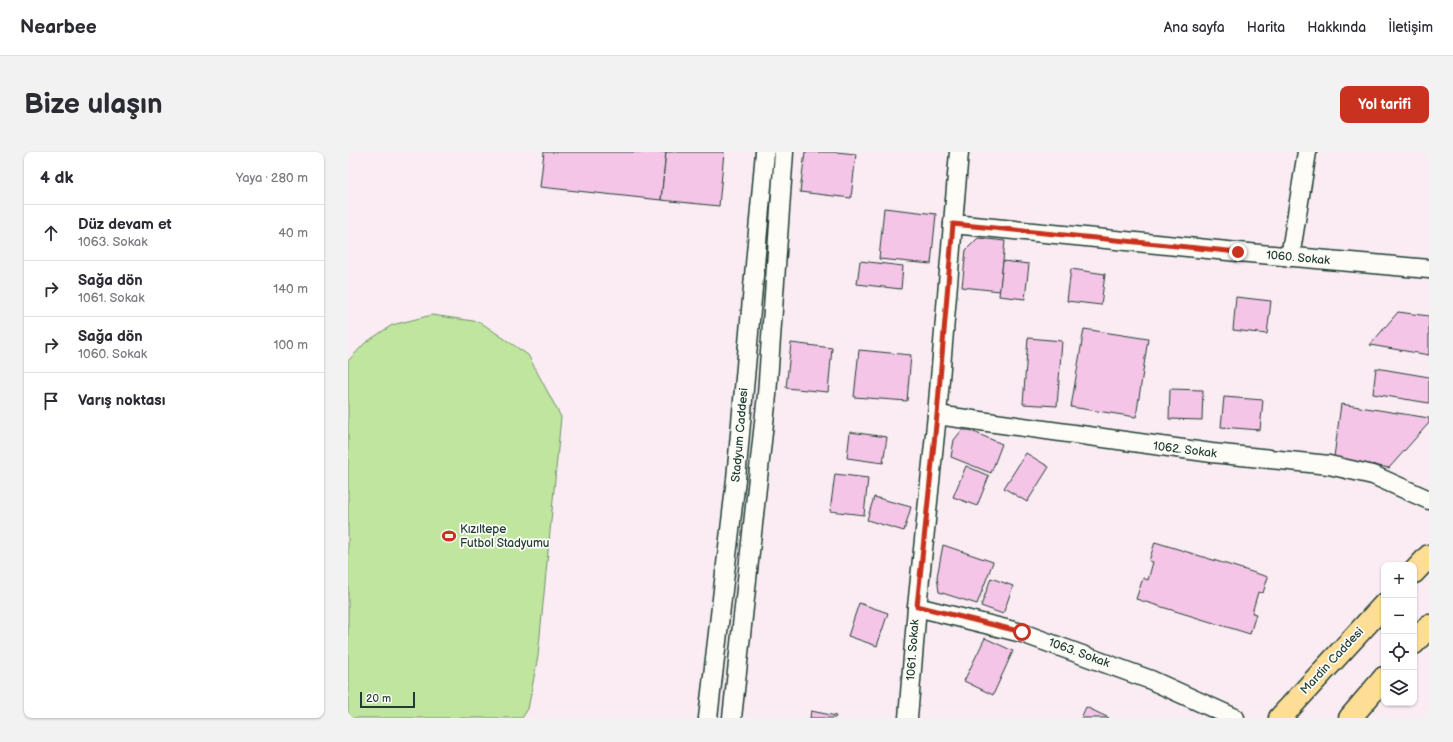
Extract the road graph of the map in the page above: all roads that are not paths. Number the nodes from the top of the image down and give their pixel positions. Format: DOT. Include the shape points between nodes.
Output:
graph roads {
  1 [pos="766,152"];
  2 [pos="784,152"];
  3 [pos="959,152"];
  4 [pos="1307,152"];
  5 [pos="953,224"];
  6 [pos="1290,257"];
  7 [pos="1429,270"];
  8 [pos="937,415"];
  9 [pos="1429,500"];
  10 [pos="1429,556"];
  11 [pos="1417,569"];
  12 [pos="917,606"];
  13 [pos="1381,608"];
  14 [pos="1429,626"];
  15 [pos="1417,640"];
  16 [pos="1381,682"];
  17 [pos="708,718"];
  18 [pos="732,718"];
  19 [pos="908,718"];
  20 [pos="1235,718"];
  21 [pos="1280,718"];
  22 [pos="1350,718"];
  1 -- 17 [label="street, Stadyum Caddesi" via="736,479"];
  2 -- 18 [label="street" via="767,395"];
  3 -- 5 [label="street, 1061. Sokak"];
  4 -- 6 [label="street"];
  5 -- 6 [label="street, 1060. Sokak"];
  5 -- 8 [label="street, 1061. Sokak"];
  6 -- 7 [label="street, 1060. Sokak"];
  8 -- 9 [label="street, 1062. Sokak" via="1212,454 1329,465 1373,475"];
  8 -- 12 [label="street, 1061. Sokak"];
  10 -- 11 [label="highway"];
  12 -- 19 [label="street, 1061. Sokak"];
  12 -- 20 [label="street, 1063. Sokak" via="1022,632 1150,680"];
  13 -- 21 [label="highway, Mardin Caddesi"];
  14 -- 15 [label="highway"];
  16 -- 22 [label="highway"];
}
